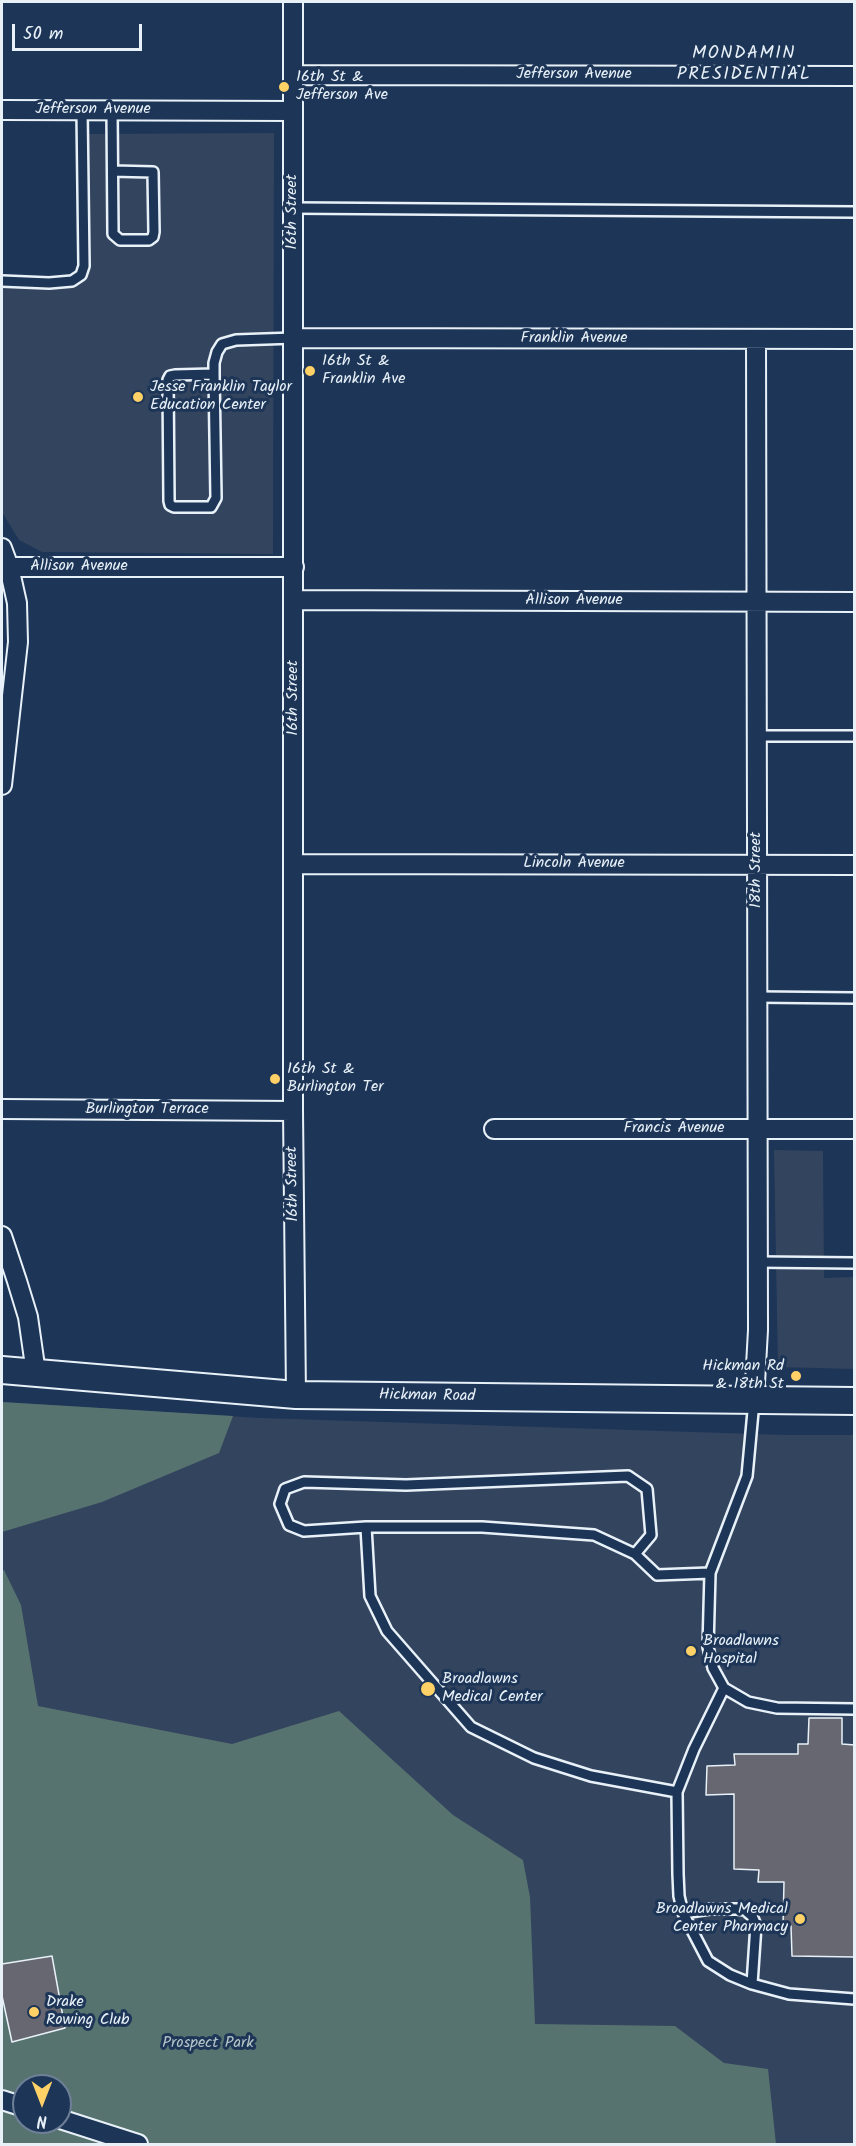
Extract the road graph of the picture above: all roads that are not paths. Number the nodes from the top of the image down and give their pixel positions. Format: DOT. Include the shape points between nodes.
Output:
graph roads {
  1 [pos="293,2"];
  2 [pos="293,75"];
  3 [pos="855,76"];
  4 [pos="2,110"];
  5 [pos="82,110"];
  6 [pos="112,110"];
  7 [pos="293,111"];
  8 [pos="113,171"];
  9 [pos="293,208"];
  10 [pos="855,212"];
  11 [pos="2,281"];
  12 [pos="294,338"];
  13 [pos="756,339"];
  14 [pos="855,339"];
  15 [pos="214,374"];
  16 [pos="2,548"];
  17 [pos="9,567"];
  18 [pos="294,567"];
  19 [pos="294,600"];
  20 [pos="756,602"];
  21 [pos="855,602"];
  22 [pos="756,736"];
  23 [pos="855,736"];
  24 [pos="2,785"];
  25 [pos="293,864"];
  26 [pos="757,864"];
  27 [pos="855,865"];
  28 [pos="757,997"];
  29 [pos="855,998"];
  30 [pos="2,1109"];
  31 [pos="293,1111"];
  32 [pos="494,1129"];
  33 [pos="757,1129"];
  34 [pos="855,1129"];
  35 [pos="2,1236"];
  36 [pos="758,1262"];
  37 [pos="855,1263"];
  38 [pos="2,1370"];
  39 [pos="36,1373"];
  40 [pos="296,1395"];
  41 [pos="754,1401"];
  42 [pos="855,1401"];
  43 [pos="366,1527"];
  44 [pos="635,1554"];
  45 [pos="710,1573"];
  46 [pos="724,1688"];
  47 [pos="855,1709"];
  48 [pos="677,1792"];
  49 [pos="683,1913"];
  50 [pos="752,1984"];
  51 [pos="855,1999"];
  52 [pos="72,2123"];
  53 [pos="138,2145"];
  1 -- 2 [label="street, 16th Street"];
  2 -- 3 [label="street, Jefferson Avenue"];
  2 -- 7 [label="street, 16th Street"];
  4 -- 5 [label="street, Jefferson Avenue"];
  5 -- 6 [label="street, Jefferson Avenue"];
  5 -- 11 [label="lane" via="81,275 72,281 49,283"];
  6 -- 7 [label="street, Jefferson Avenue"];
  6 -- 8 [label="lane"];
  7 -- 9 [label="street, 16th Street"];
  8 -- 8 [label="lane" via="113,234 120,240 149,240 154,232 153,172"];
  9 -- 10 [label="lane"];
  9 -- 12 [label="street, 16th Street"];
  12 -- 13 [label="street, Franklin Avenue"];
  12 -- 15 [label="lane" via="222,344 217,351"];
  12 -- 18 [label="street, 16th Street"];
  13 -- 14 [label="street, Franklin Avenue"];
  13 -- 20 [label="street, 18th Street"];
  15 -- 15 [label="lane" via="216,498 211,507 174,507 169,501 168,380 176,375"];
  16 -- 17 [label="street"];
  17 -- 18 [label="street, Allison Avenue"];
  17 -- 24 [label="street" via="17,603 18,642"];
  18 -- 19 [label="street, 16th Street"];
  19 -- 20 [label="street, Allison Avenue"];
  19 -- 25 [label="street, 16th Street"];
  20 -- 21 [label="street, Allison Avenue"];
  20 -- 22 [label="street, 18th Street"];
  22 -- 23 [label="lane"];
  22 -- 26 [label="street, 18th Street"];
  25 -- 26 [label="street, Lincoln Avenue"];
  25 -- 31 [label="street, 16th Street"];
  26 -- 27 [label="street, Lincoln Avenue"];
  26 -- 28 [label="street, 18th Street"];
  28 -- 29 [label="lane"];
  28 -- 33 [label="street, 18th Street"];
  30 -- 31 [label="street, Burlington Terrace"];
  31 -- 40 [label="street, 16th Street"];
  32 -- 33 [label="street, Francis Avenue"];
  33 -- 34 [label="street, Francis Avenue"];
  33 -- 36 [label="street, 18th Street"];
  35 -- 39 [label="street" via="28,1317"];
  36 -- 37 [label="lane"];
  36 -- 41 [label="street, 18th Street"];
  38 -- 39 [label="main road, Hickman Road"];
  39 -- 40 [label="main road, Hickman Road"];
  40 -- 41 [label="main road, Hickman Road"];
  41 -- 42 [label="main road, Hickman Road"];
  41 -- 45 [label="lane" via="747,1476"];
  43 -- 44 [label="lane" via="482,1527 594,1535"];
  43 -- 44 [label="lane" via="304,1531 289,1526 280,1504 285,1489 304,1482 406,1485 628,1476 646,1489 651,1535"];
  43 -- 48 [label="lane" via="370,1596 387,1631 471,1727 534,1758 568,1769"];
  44 -- 45 [label="lane" via="657,1575"];
  45 -- 46 [label="lane" via="708,1647"];
  46 -- 47 [label="lane" via="748,1702 777,1708"];
  46 -- 48 [label="lane"];
  48 -- 49 [label="lane" via="679,1896"];
  49 -- 50 [label="lane" via="708,1961"];
  49 -- 50 [label="lane" via="737,1909 752,1916 756,1924"];
  50 -- 51 [label="lane" via="789,1994"];
  52 -- 53 [label="street"];
}
